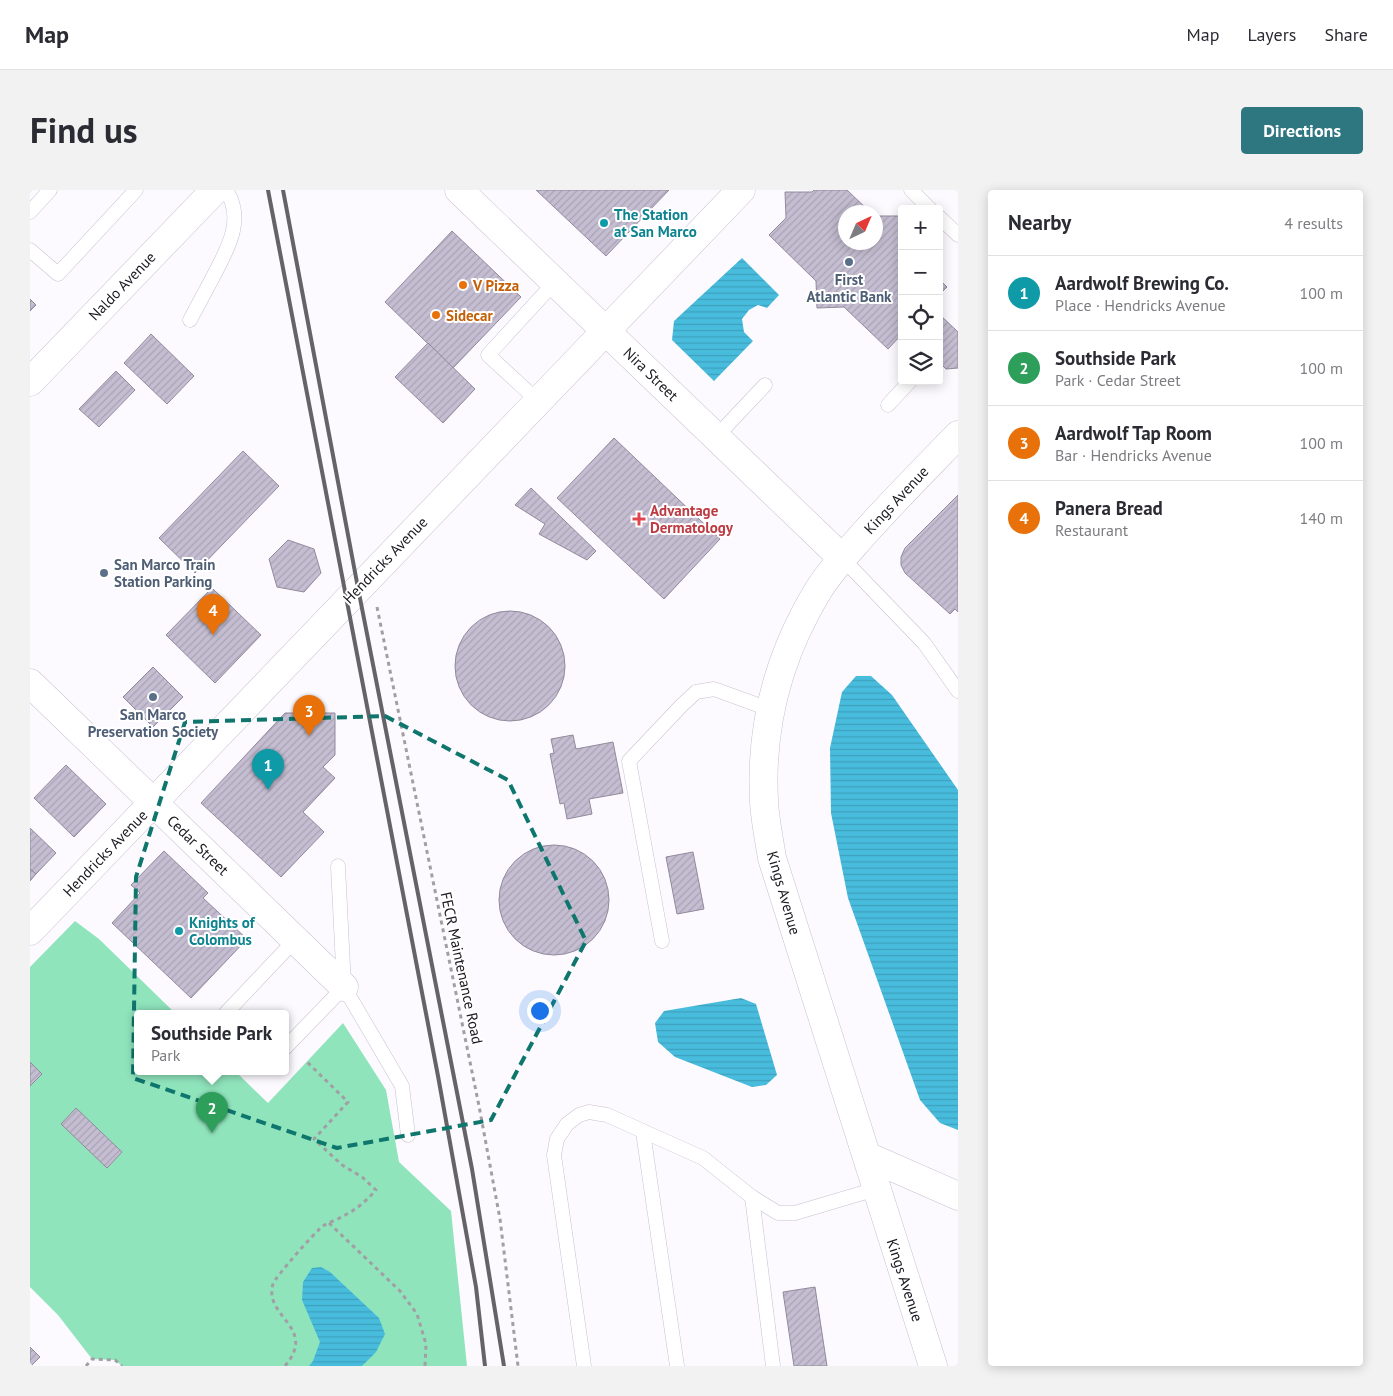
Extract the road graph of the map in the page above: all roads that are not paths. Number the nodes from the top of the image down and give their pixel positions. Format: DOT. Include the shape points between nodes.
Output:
graph roads {
  1 [pos="50,190"];
  2 [pos="136,190"];
  3 [pos="215,190"];
  4 [pos="226,190"];
  5 [pos="459,190"];
  6 [pos="741,190"];
  7 [pos="911,190"];
  8 [pos="926,205"];
  9 [pos="30,212"];
  10 [pos="943,221"];
  11 [pos="958,235"];
  12 [pos="30,250"];
  13 [pos="555,282"];
  14 [pos="190,320"];
  15 [pos="606,331"];
  16 [pos="30,382"];
  17 [pos="764,385"];
  18 [pos="906,385"];
  19 [pos="538,402"];
  20 [pos="888,405"];
  21 [pos="958,435"];
  22 [pos="716,436"];
  23 [pos="842,558"];
  24 [pos="937,662"];
  25 [pos="958,673"];
  26 [pos="30,683"];
  27 [pos="958,691"];
  28 [pos="769,709"];
  29 [pos="154,802"];
  30 [pos="338,866"];
  31 [pos="30,931"];
  32 [pos="295,940"];
  33 [pos="662,941"];
  34 [pos="344,987"];
  35 [pos="229,1010"];
  36 [pos="289,1044"];
  37 [pos="643,1132"];
  38 [pos="408,1135"];
  39 [pos="866,1156"];
  40 [pos="876,1189"];
  41 [pos="958,1196"];
  42 [pos="752,1197"];
  43 [pos="584,1366"];
  44 [pos="677,1366"];
  45 [pos="773,1366"];
  46 [pos="933,1366"];
  1 -- 9 [label="lane"];
  2 -- 12 [label="lane" via="58,274"];
  3 -- 16 [label="main road, Naldo Avenue"];
  4 -- 14 [label="lane" via="234,209 233,234"];
  5 -- 13 [label="main road, Nira Street"];
  6 -- 15 [label="main road, Hendricks Avenue"];
  7 -- 8 [label="lane"];
  10 -- 11 [label="lane"];
  13 -- 15 [label="main road, Nira Street"];
  13 -- 19 [label="lane" via="488,355"];
  15 -- 19 [label="main road, Hendricks Avenue"];
  15 -- 22 [label="main road, Nira Street"];
  17 -- 22 [label="lane"];
  18 -- 20 [label="lane"];
  19 -- 29 [label="main road, Hendricks Avenue"];
  21 -- 23 [label="main road, Kings Avenue"];
  22 -- 23 [label="main road, Nira Street"];
  23 -- 24 [label="lane" via="924,643"];
  23 -- 28 [label="main road, Kings Avenue" via="796,629"];
  24 -- 25 [label="lane"];
  24 -- 27 [label="lane"];
  26 -- 29 [label="main road, Cedar Street"];
  28 -- 33 [label="lane" via="714,689 696,692 629,761"];
  28 -- 39 [label="main road, Kings Avenue" via="764,802 772,858"];
  29 -- 31 [label="main road, Hendricks Avenue"];
  29 -- 32 [label="main road, Cedar Street"];
  30 -- 34 [label="lane"];
  32 -- 34 [label="main road, Cedar Street"];
  32 -- 35 [label="lane"];
  34 -- 36 [label="lane"];
  34 -- 38 [label="lane" via="402,1086"];
  37 -- 42 [label="lane" via="703,1158"];
  37 -- 43 [label="lane" via="607,1116 589,1112 567,1124 557,1139 554,1155"];
  37 -- 44 [label="lane"];
  39 -- 40 [label="main road, Kings Avenue"];
  39 -- 41 [label="main road"];
  40 -- 42 [label="lane" via="796,1212 778,1212"];
  40 -- 46 [label="main road, Kings Avenue"];
  42 -- 45 [label="lane"];
}
